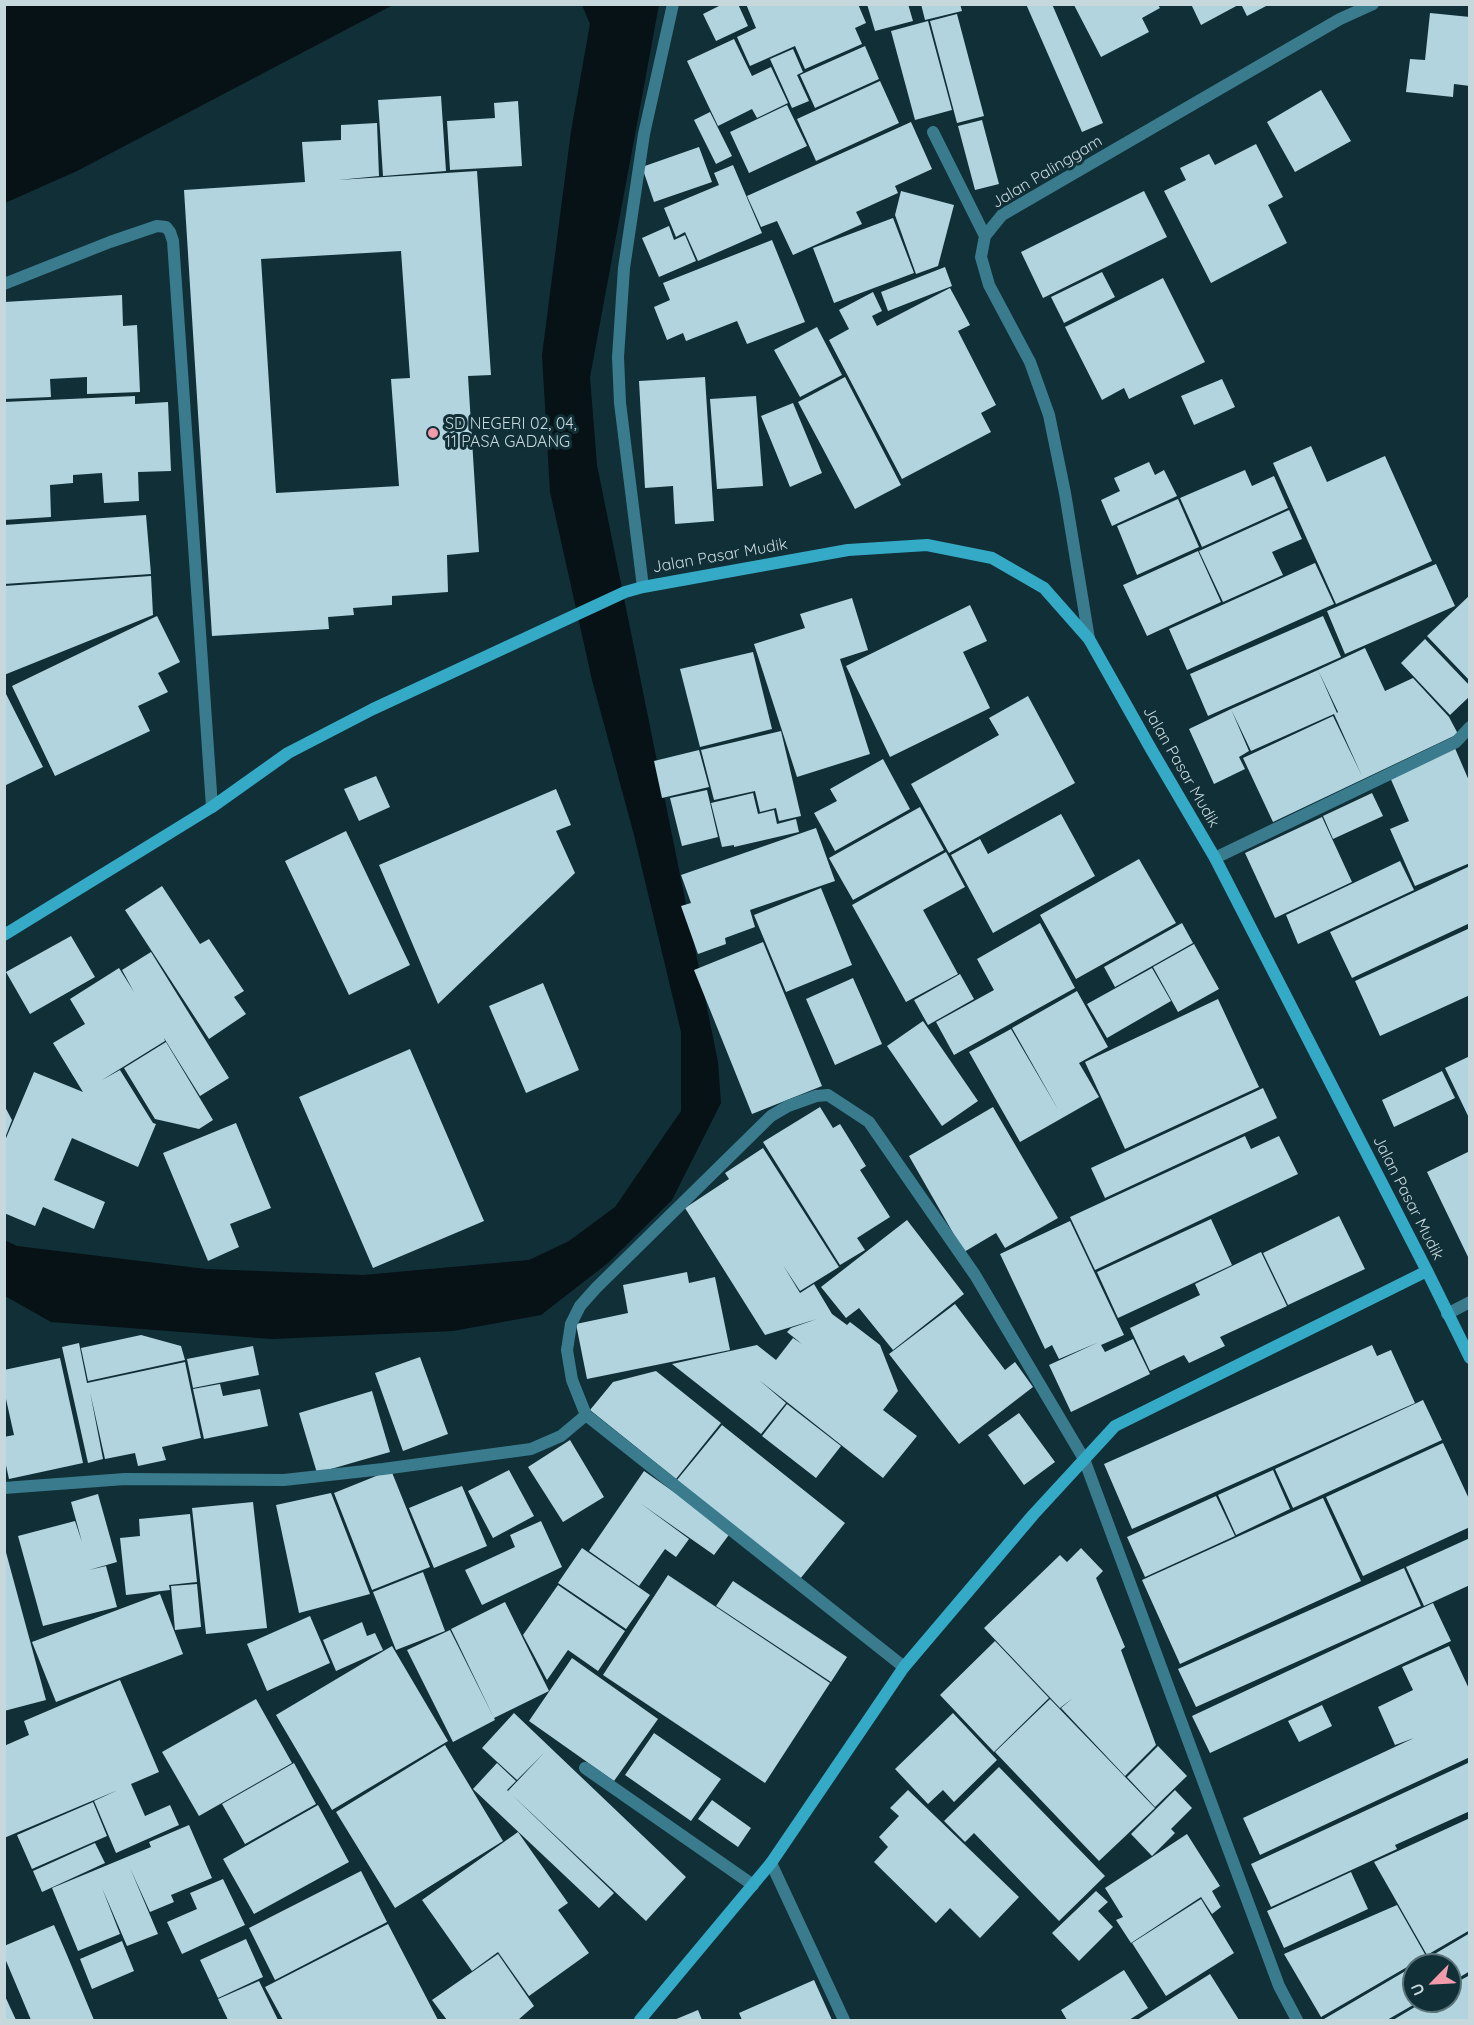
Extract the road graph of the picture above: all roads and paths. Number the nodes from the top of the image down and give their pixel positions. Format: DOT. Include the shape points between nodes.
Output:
graph roads {
  1 [pos="672,4"];
  2 [pos="1372,4"];
  3 [pos="933,132"];
  4 [pos="985,236"];
  5 [pos="4,284"];
  6 [pos="643,586"];
  7 [pos="1089,639"];
  8 [pos="1470,727"];
  9 [pos="212,807"];
  10 [pos="1215,858"];
  11 [pos="4,935"];
  12 [pos="1427,1271"];
  13 [pos="1470,1302"];
  14 [pos="1447,1314"];
  15 [pos="1470,1358"];
  16 [pos="586,1416"];
  17 [pos="1084,1459"];
  18 [pos="4,1488"];
  19 [pos="904,1667"];
  20 [pos="585,1768"];
  21 [pos="771,1863"];
  22 [pos="753,1885"];
  23 [pos="640,2020"];
  24 [pos="844,2020"];
  25 [pos="1296,2020"];
  1 -- 6 [label="street" via="644,134 624,268 618,357 620,403"];
  2 -- 4 [label="street, Jalan Palinggam" via="1002,215"];
  3 -- 4 [label="street"];
  4 -- 7 [label="street" via="981,257 989,285 1030,362 1049,415"];
  5 -- 9 [label="street" via="157,226 170,232"];
  6 -- 7 [label="main road, Jalan Pasar Mudik" via="849,550 927,546 992,558 1044,588"];
  6 -- 9 [label="main road, Jalan Pasar Mudik" via="373,709 288,753"];
  7 -- 10 [label="main road, Jalan Pasar Mudik"];
  8 -- 10 [label="street" via="1456,742"];
  9 -- 11 [label="main road, Jalan Pasar Mudik"];
  10 -- 12 [label="main road, Jalan Pasar Mudik"];
  12 -- 14 [label="main road, Jalan Pasar Mudik"];
  12 -- 17 [label="main road" via="1115,1426"];
  13 -- 14 [label="street"];
  14 -- 15 [label="main road, Jalan Pasar Mudik"];
  16 -- 17 [label="street" via="572,1380 567,1350 571,1324 580,1305 771,1116 802,1100 828,1095 869,1122 890,1150 975,1275"];
  16 -- 18 [label="street" via="561,1436 531,1449 383,1469 284,1480 125,1479"];
  16 -- 19 [label="street"];
  17 -- 19 [label="main road"];
  17 -- 25 [label="street" via="1275,1974"];
  19 -- 21 [label="main road"];
  20 -- 22 [label="street"];
  21 -- 22 [label="main road"];
  21 -- 24 [label="street"];
  22 -- 23 [label="main road"];
}
